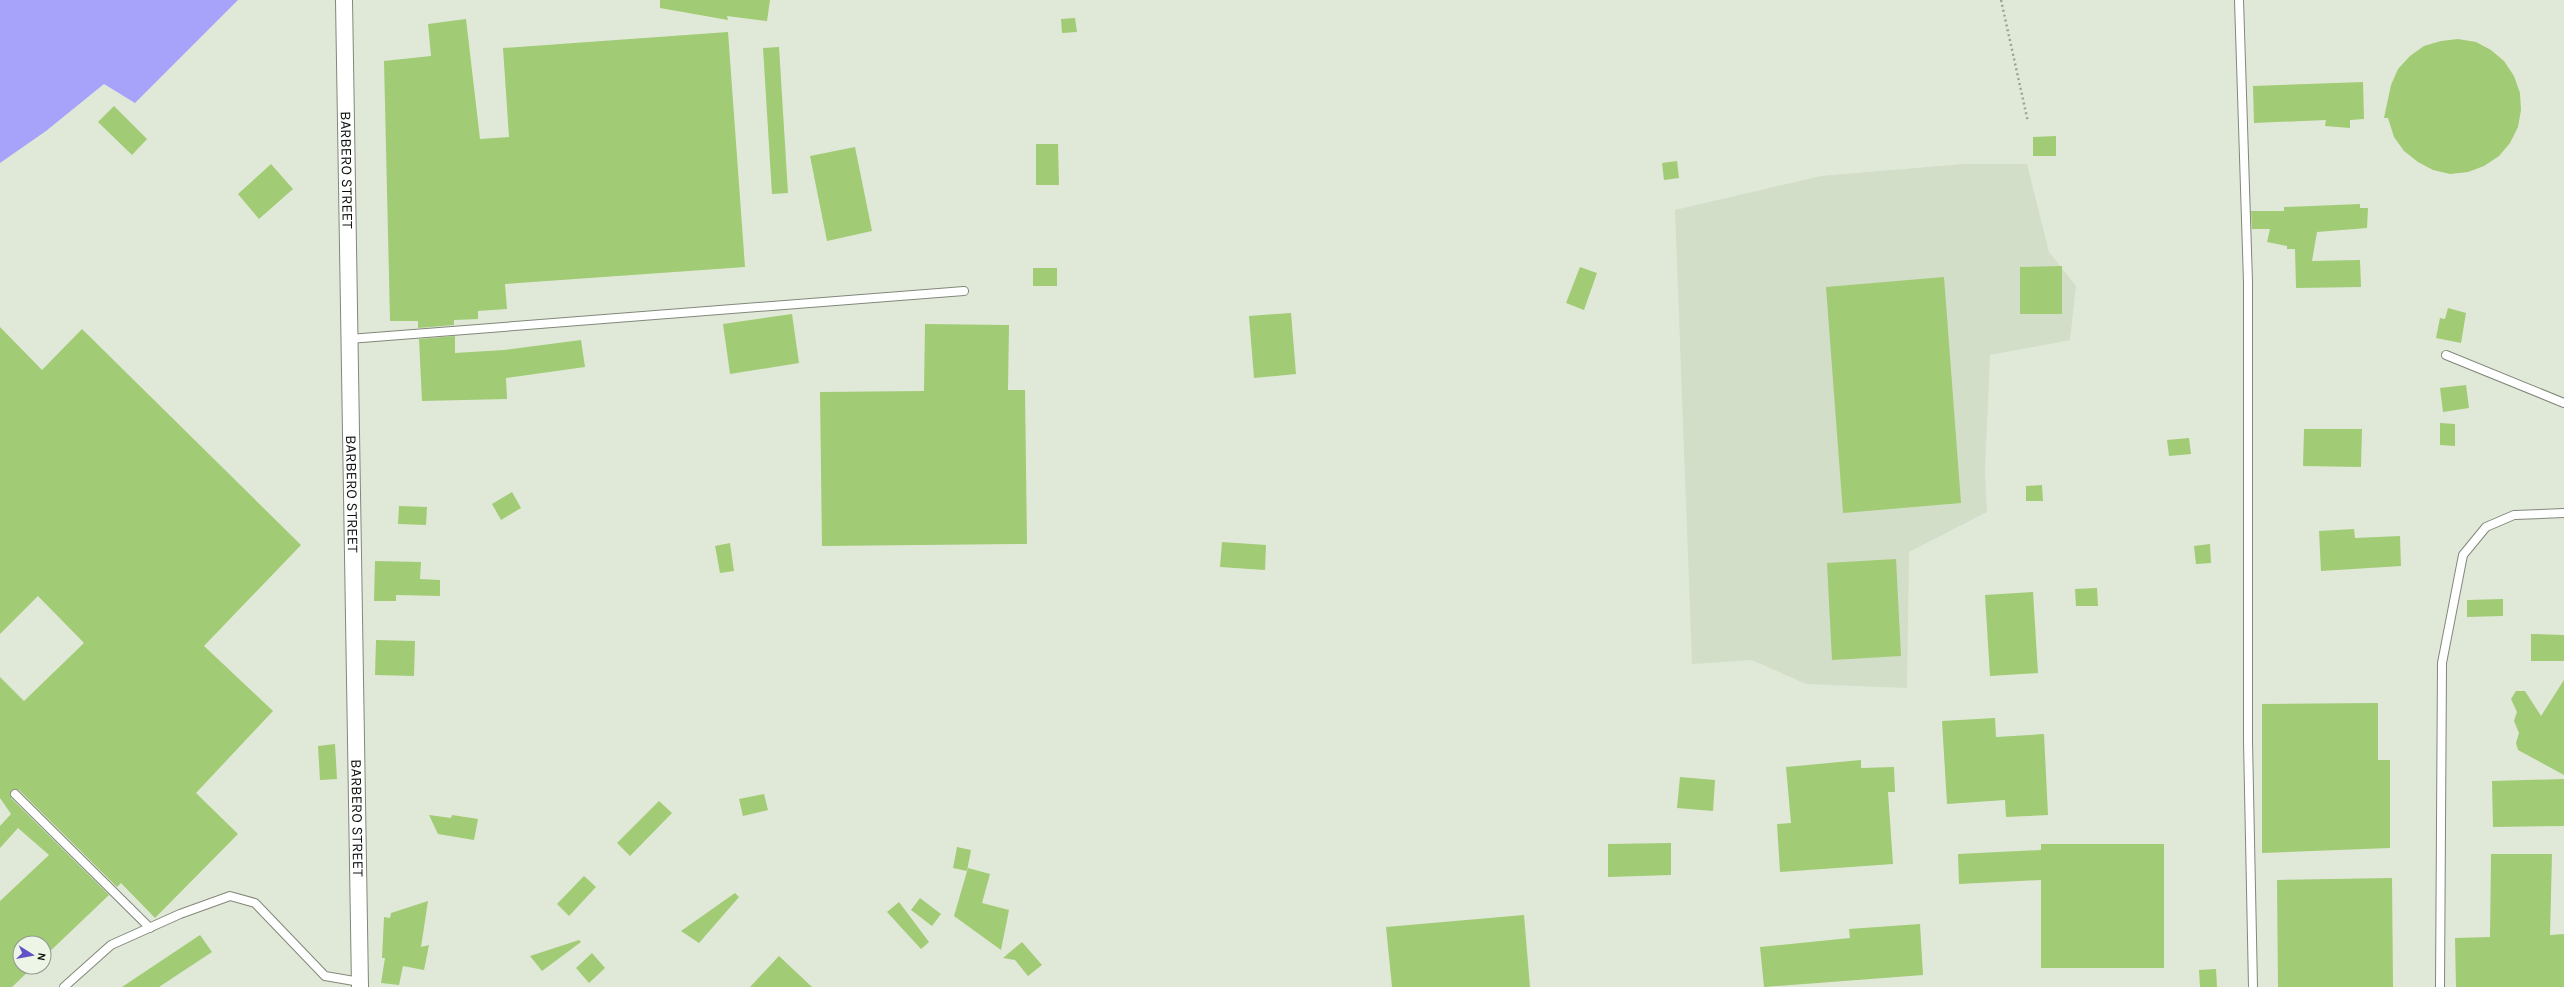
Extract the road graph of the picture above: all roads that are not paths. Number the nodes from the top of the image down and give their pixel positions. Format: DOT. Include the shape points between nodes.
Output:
graph roads {
  1 [pos="344,0"];
  2 [pos="2239,0"];
  3 [pos="964,291"];
  4 [pos="349,339"];
  5 [pos="2446,355"];
  6 [pos="2564,403"];
  7 [pos="2564,513"];
  8 [pos="15,794"];
  9 [pos="150,928"];
  10 [pos="360,985"];
  11 [pos="64,987"];
  12 [pos="2253,987"];
  13 [pos="2440,987"];
  1 -- 4 [label="street, BARBERO STREET"];
  2 -- 12 [label="lane" via="2248,282 2248,740"];
  3 -- 4 [label="lane"];
  4 -- 10 [label="street, BARBERO STREET"];
  5 -- 6 [label="lane"];
  7 -- 13 [label="lane" via="2514,515 2486,527 2463,555 2442,663"];
  8 -- 9 [label="lane"];
  9 -- 10 [label="lane" via="230,896 255,903 325,976"];
  9 -- 11 [label="lane" via="111,945"];
}
